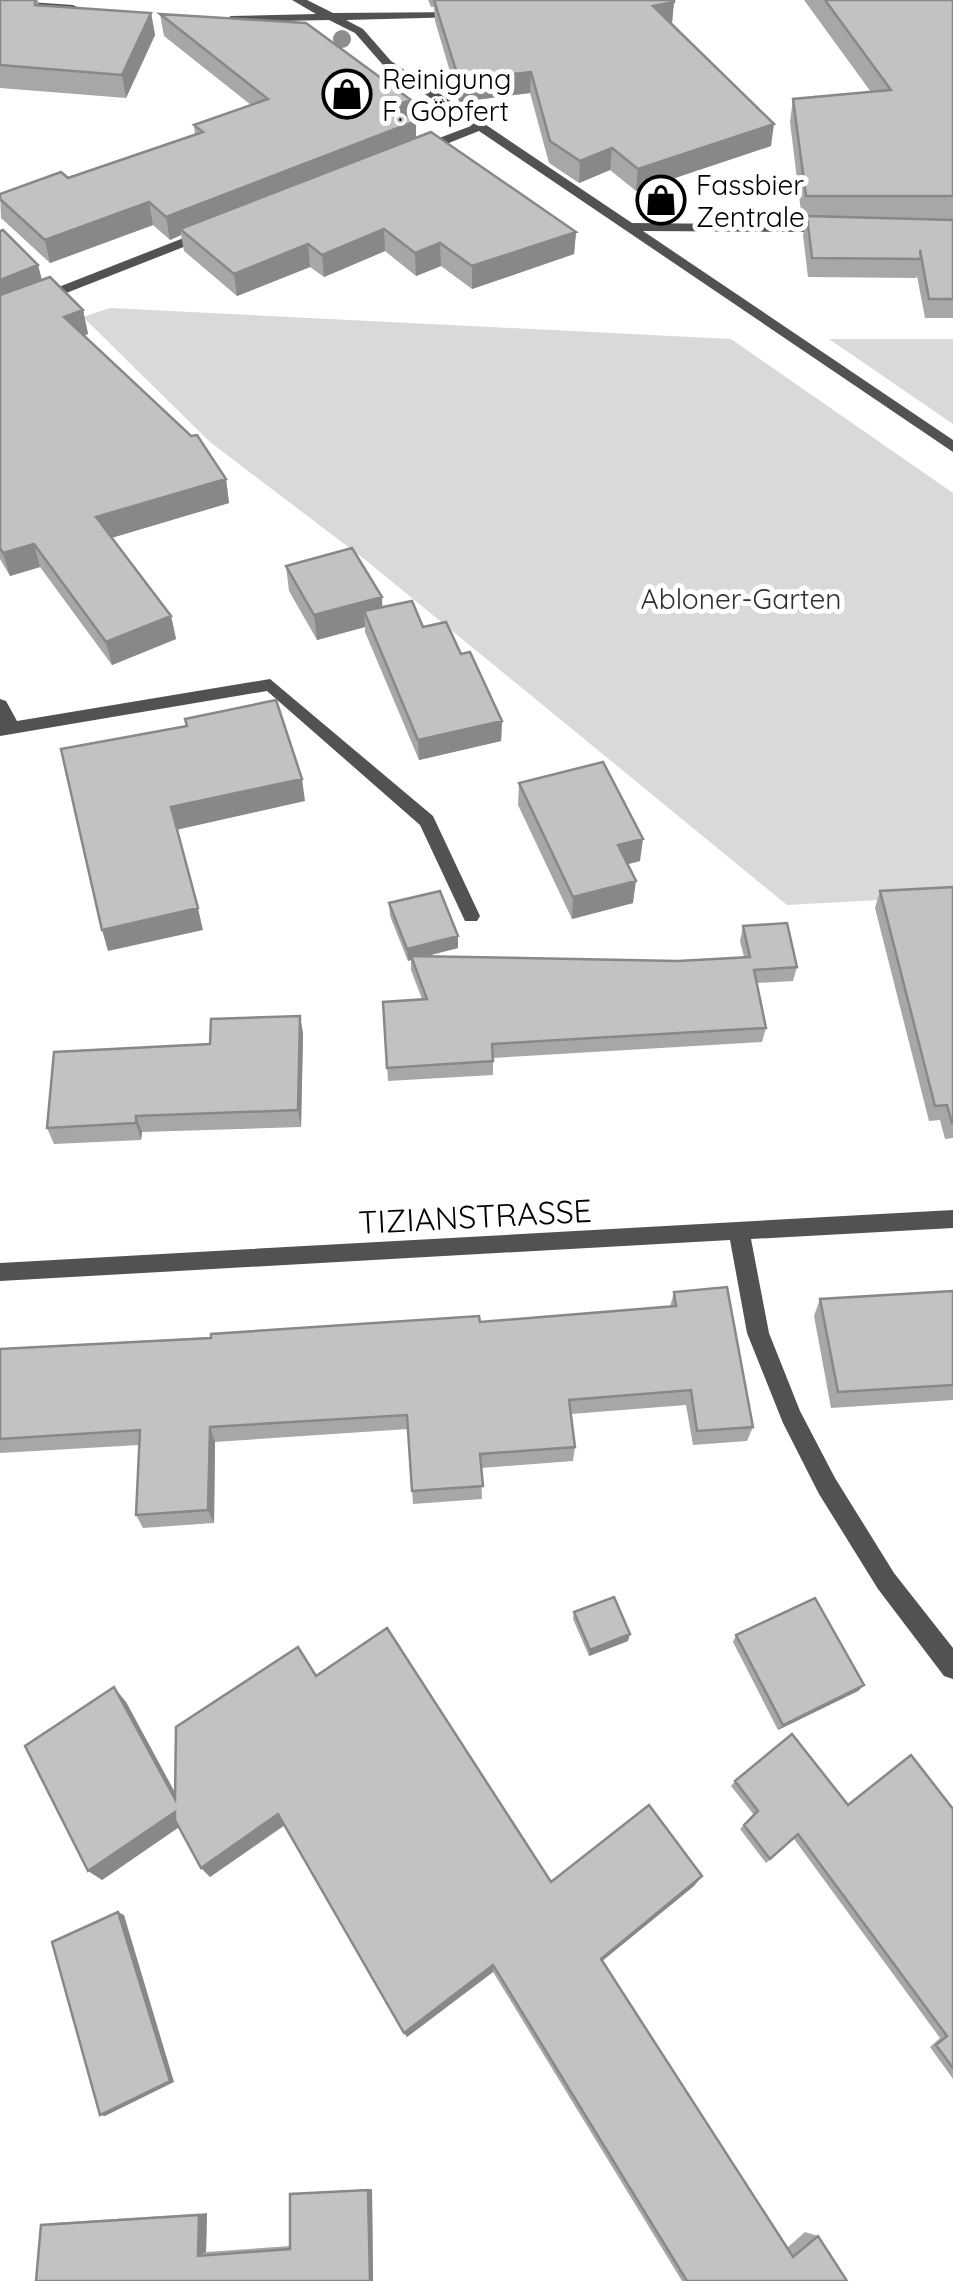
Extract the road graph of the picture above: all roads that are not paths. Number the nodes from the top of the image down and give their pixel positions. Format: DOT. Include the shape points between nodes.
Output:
graph roads {
  1 [pos="298,0"];
  2 [pos="0,2"];
  3 [pos="82,9"];
  4 [pos="476,12"];
  5 [pos="211,18"];
  6 [pos="333,18"];
  7 [pos="480,126"];
  8 [pos="410,154"];
  9 [pos="630,227"];
  10 [pos="848,228"];
  11 [pos="210,232"];
  12 [pos="0,315"];
  13 [pos="953,447"];
  14 [pos="0,705"];
  15 [pos="6,729"];
  16 [pos="471,916"];
  17 [pos="953,1219"];
  18 [pos="739,1232"];
  19 [pos="0,1272"];
  20 [pos="953,1667"];
  1 -- 6 [label="street"];
  2 -- 3 [label="street"];
  4 -- 6 [label="street"];
  5 -- 6 [label="street"];
  6 -- 7 [label="street"];
  7 -- 8 [label="street"];
  7 -- 9 [label="street"];
  9 -- 10 [label="street"];
  9 -- 13 [label="street"];
  11 -- 12 [label="street"];
  14 -- 15 [label="street"];
  15 -- 16 [label="street" via="270,685 428,821"];
  17 -- 18 [label="street, TIZIANSTRASSE"];
  18 -- 19 [label="street, TIZIANSTRASSE"];
  18 -- 20 [label="street" via="758,1334 791,1416 886,1581"];
}
